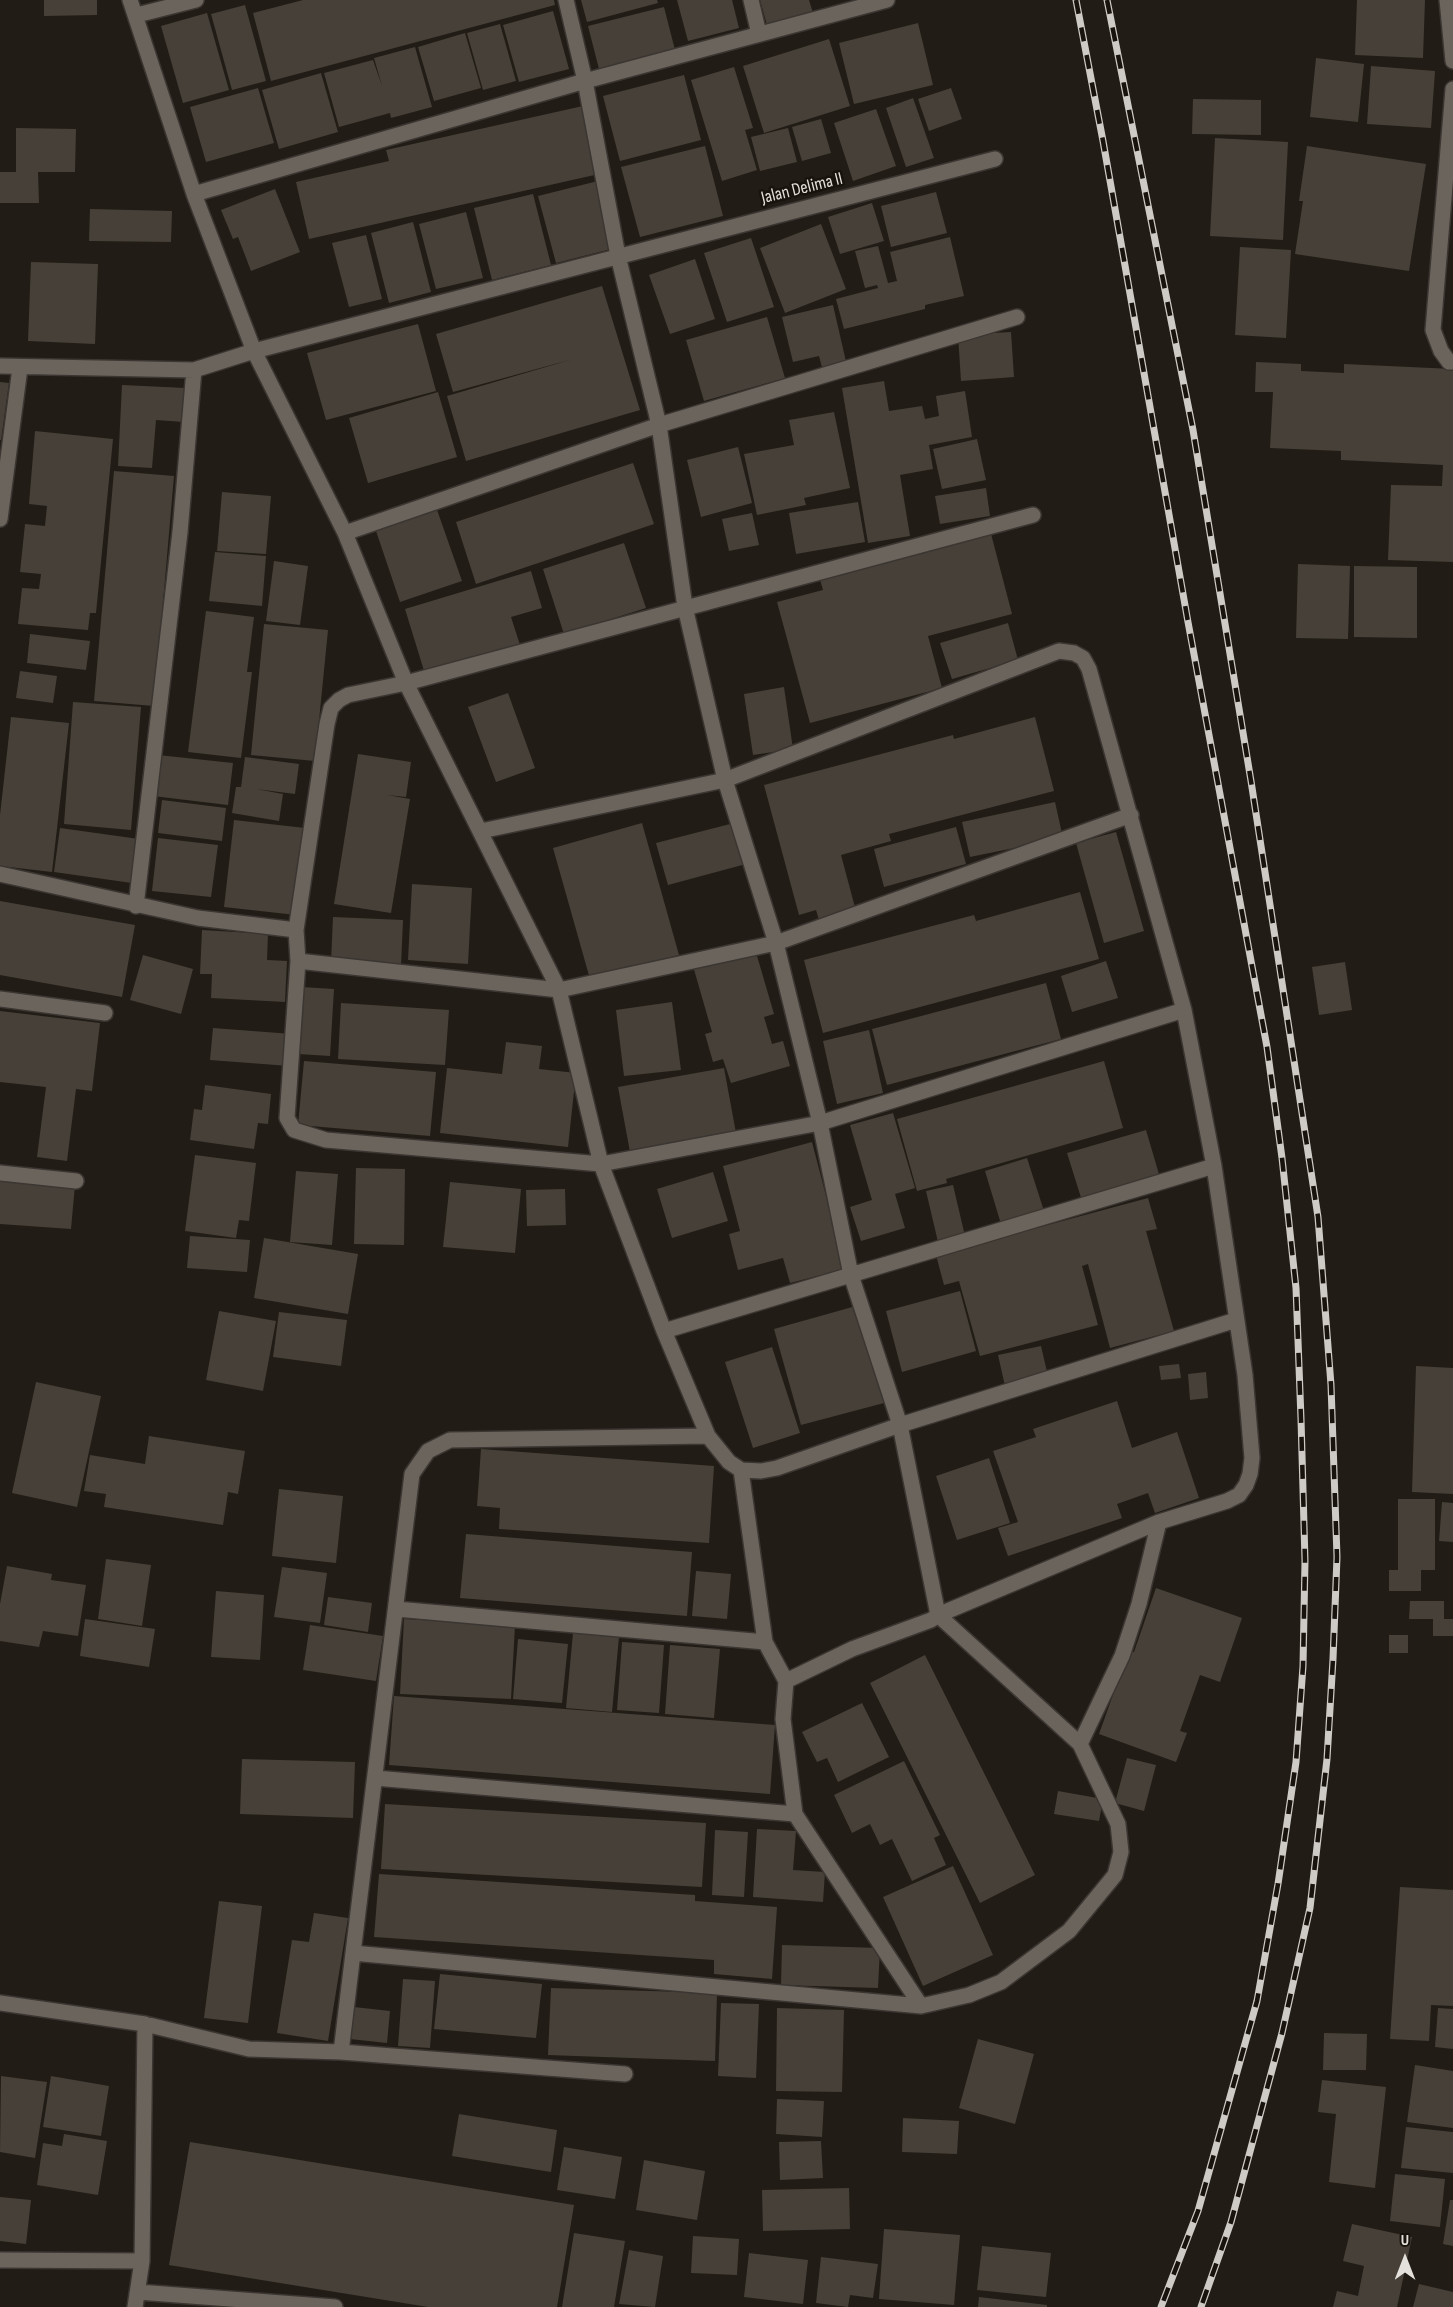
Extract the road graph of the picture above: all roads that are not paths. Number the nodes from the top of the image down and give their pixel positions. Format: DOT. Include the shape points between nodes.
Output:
graph roads {
  1 [pos="130,0"];
  2 [pos="196,0"];
  3 [pos="566,0"];
  4 [pos="751,0"];
  5 [pos="887,0"];
  6 [pos="1447,0"];
  7 [pos="137,15"];
  8 [pos="759,34"];
  9 [pos="1453,61"];
  10 [pos="585,81"];
  11 [pos="1453,89"];
  12 [pos="995,159"];
  13 [pos="1450,159"];
  14 [pos="194,194"];
  15 [pos="618,256"];
  16 [pos="1017,317"];
  17 [pos="254,351"];
  18 [pos="1453,362"];
  19 [pos="0,366"];
  20 [pos="20,368"];
  21 [pos="194,370"];
  22 [pos="659,425"];
  23 [pos="1033,515"];
  24 [pos="0,519"];
  25 [pos="345,533"];
  26 [pos="685,608"];
  27 [pos="406,683"];
  28 [pos="725,780"];
  29 [pos="1131,815"];
  30 [pos="481,831"];
  31 [pos="0,874"];
  32 [pos="136,906"];
  33 [pos="296,930"];
  34 [pos="776,943"];
  35 [pos="298,961"];
  36 [pos="559,990"];
  37 [pos="0,999"];
  38 [pos="1184,1010"];
  39 [pos="105,1013"];
  40 [pos="820,1123"];
  41 [pos="601,1164"];
  42 [pos="1214,1166"];
  43 [pos="0,1173"];
  44 [pos="76,1181"];
  45 [pos="851,1275"];
  46 [pos="1236,1320"];
  47 [pos="664,1330"];
  48 [pos="900,1425"];
  49 [pos="708,1436"];
  50 [pos="741,1470"];
  51 [pos="1159,1522"];
  52 [pos="396,1609"];
  53 [pos="938,1615"];
  54 [pos="765,1642"];
  55 [pos="786,1681"];
  56 [pos="1080,1744"];
  57 [pos="375,1778"];
  58 [pos="795,1814"];
  59 [pos="353,1953"];
  60 [pos="0,2003"];
  61 [pos="921,2006"];
  62 [pos="145,2024"];
  63 [pos="341,2052"];
  64 [pos="625,2074"];
  65 [pos="0,2260"];
  66 [pos="142,2261"];
  67 [pos="136,2300"];
  68 [pos="335,2307"];
  1 -- 7 [label="street"];
  2 -- 7 [label="street"];
  3 -- 10 [label="street"];
  4 -- 8 [label="street"];
  5 -- 8 [label="street"];
  6 -- 9 [label="street"];
  7 -- 14 [label="street"];
  8 -- 10 [label="street"];
  10 -- 14 [label="street"];
  10 -- 15 [label="street"];
  11 -- 13 [label="street"];
  12 -- 15 [label="street, Jalan Delima II"];
  13 -- 18 [label="street" via="1433,330 1441,351"];
  14 -- 17 [label="street"];
  15 -- 17 [label="street, Jalan Delima II"];
  15 -- 22 [label="street"];
  16 -- 22 [label="street"];
  17 -- 21 [label="street, Jalan Delima II"];
  17 -- 25 [label="street"];
  19 -- 20 [label="street, Jalan Delima II"];
  20 -- 21 [label="street, Jalan Delima II"];
  20 -- 24 [label="street"];
  21 -- 32 [label="street" via="180,532"];
  22 -- 25 [label="street"];
  22 -- 26 [label="street"];
  23 -- 26 [label="street"];
  25 -- 27 [label="street"];
  26 -- 27 [label="street"];
  26 -- 28 [label="street"];
  27 -- 30 [label="street"];
  27 -- 33 [label="street" via="348,695 331,708"];
  28 -- 29 [label="street" via="1059,651 1083,658 1089,669"];
  28 -- 30 [label="street"];
  28 -- 34 [label="street"];
  29 -- 34 [label="street"];
  29 -- 38 [label="street"];
  30 -- 36 [label="street"];
  31 -- 32 [label="street"];
  32 -- 33 [label="street"];
  33 -- 35 [label="street"];
  34 -- 36 [label="street"];
  34 -- 40 [label="street"];
  35 -- 36 [label="street"];
  35 -- 41 [label="street" via="287,1118 294,1130 326,1140"];
  36 -- 41 [label="street"];
  37 -- 39 [label="street"];
  38 -- 40 [label="street"];
  38 -- 42 [label="street"];
  40 -- 41 [label="street"];
  40 -- 45 [label="street"];
  41 -- 47 [label="street"];
  42 -- 45 [label="street"];
  42 -- 46 [label="street"];
  43 -- 44 [label="street"];
  45 -- 47 [label="street"];
  45 -- 48 [label="street"];
  46 -- 48 [label="street"];
  46 -- 51 [label="street" via="1252,1458 1246,1485 1239,1495 1227,1501"];
  47 -- 49 [label="street"];
  48 -- 50 [label="street" via="777,1468"];
  48 -- 53 [label="street"];
  49 -- 50 [label="street" via="729,1462"];
  49 -- 52 [label="street" via="450,1440 428,1451 412,1474"];
  50 -- 54 [label="street"];
  51 -- 53 [label="street"];
  51 -- 56 [label="street" via="1122,1656"];
  52 -- 54 [label="street"];
  52 -- 57 [label="street"];
  53 -- 55 [label="street" via="852,1649"];
  53 -- 56 [label="street"];
  54 -- 55 [label="street"];
  55 -- 58 [label="street" via="783,1719"];
  56 -- 61 [label="street" via="1118,1824 1121,1852 1115,1875 1069,1931 1000,1982 969,1995"];
  57 -- 58 [label="street"];
  57 -- 59 [label="street"];
  58 -- 61 [label="street"];
  59 -- 61 [label="street"];
  59 -- 63 [label="street"];
  60 -- 62 [label="street"];
  62 -- 63 [label="street" via="249,2049"];
  62 -- 66 [label="street"];
  63 -- 64 [label="street"];
  65 -- 66 [label="street"];
  66 -- 67 [label="street"];
  67 -- 68 [label="street"];
}
